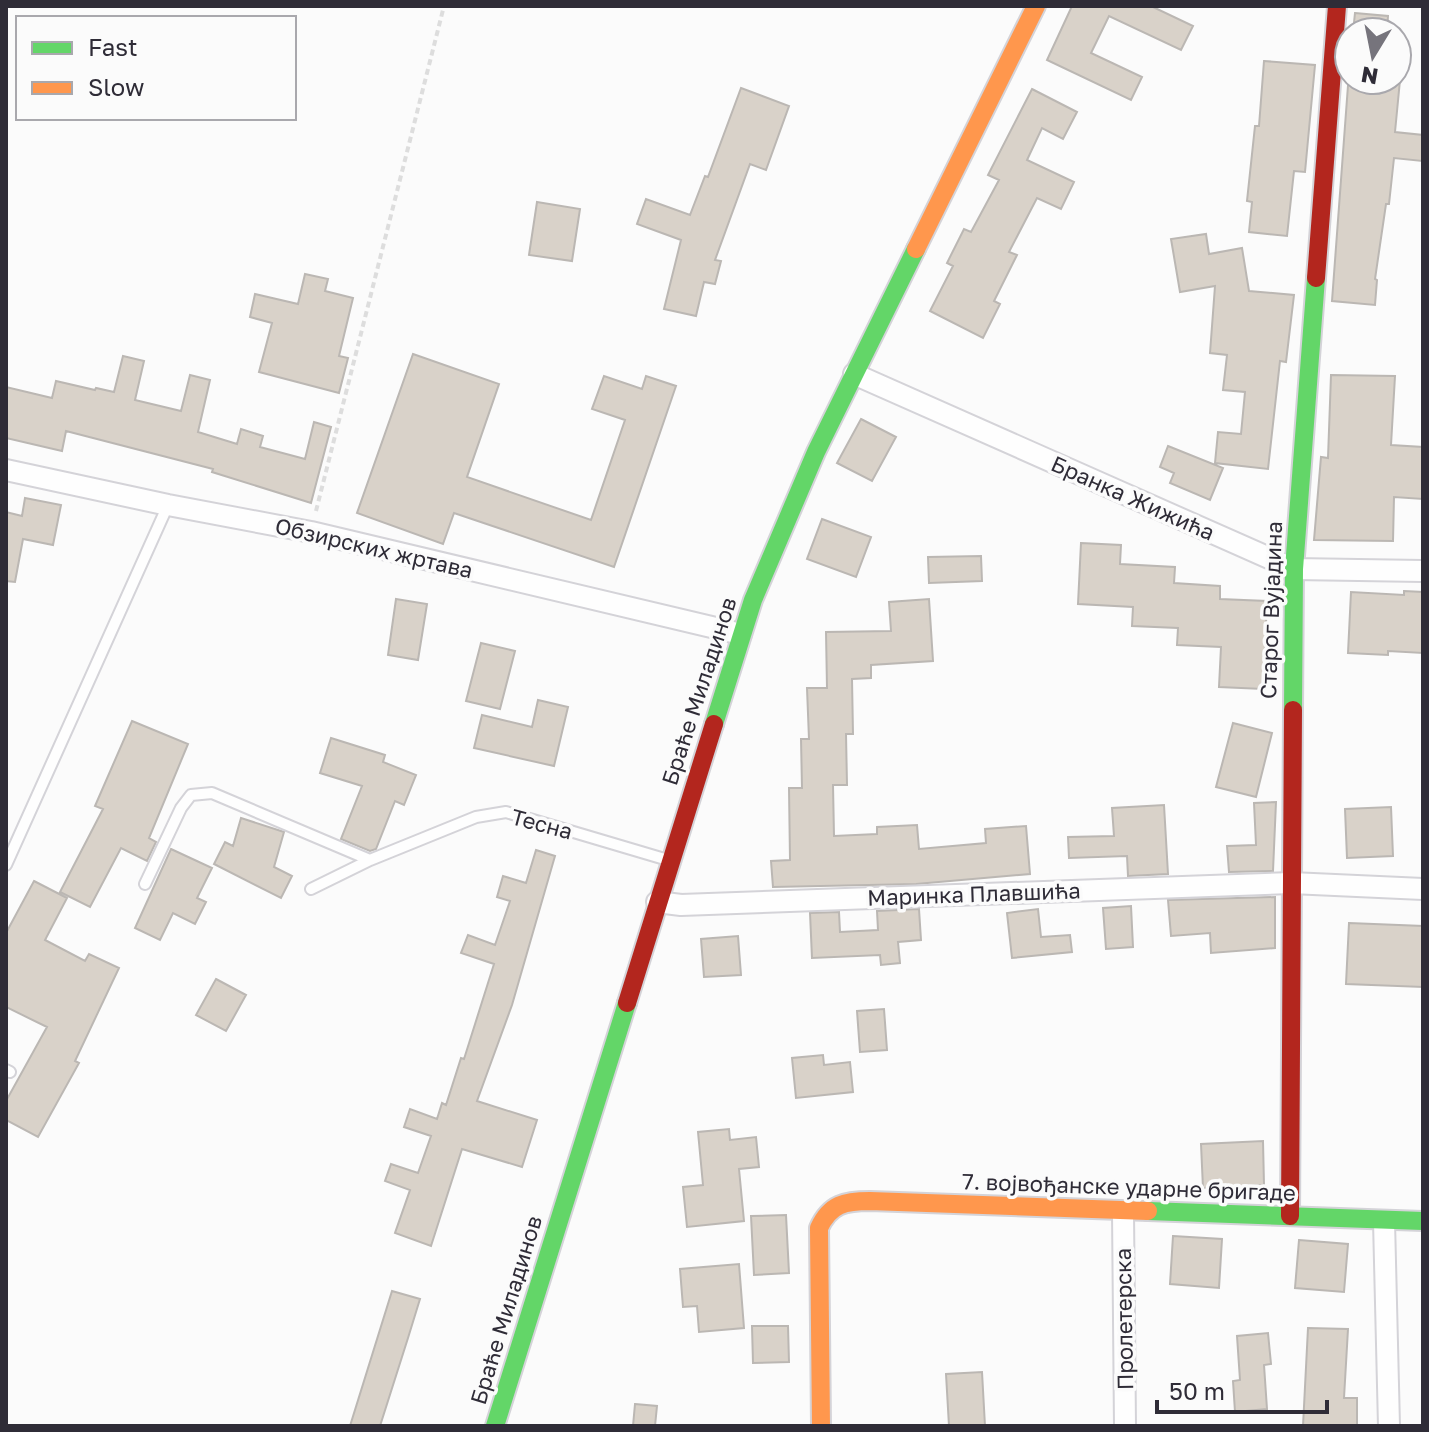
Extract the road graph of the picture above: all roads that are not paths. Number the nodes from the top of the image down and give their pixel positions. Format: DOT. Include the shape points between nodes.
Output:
graph roads {
  1 [pos="1036,6"];
  2 [pos="1337,6"];
  3 [pos="854,374"];
  4 [pos="6,470"];
  5 [pos="168,505"];
  6 [pos="1294,569"];
  7 [pos="1423,571"];
  8 [pos="741,634"];
  9 [pos="370,860"];
  10 [pos="670,861"];
  11 [pos="6,865"];
  12 [pos="1291,883"];
  13 [pos="145,884"];
  14 [pos="311,889"];
  15 [pos="1423,889"];
  16 [pos="657,902"];
  17 [pos="1123,1212"];
  18 [pos="1290,1216"];
  19 [pos="1384,1221"];
  20 [pos="1423,1221"];
  21 [pos="495,1426"];
  22 [pos="821,1426"];
  23 [pos="1125,1426"];
  24 [pos="1389,1426"];
  1 -- 3 [label="street, Браће Миладинов"];
  2 -- 6 [label="street, Старог Вујадина"];
  3 -- 6 [label="street, Бранка Жижића"];
  3 -- 8 [label="street, Браће Миладинов" via="791,508"];
  4 -- 5 [label="street, Обзирских жртава"];
  5 -- 8 [label="street, Обзирских жртава" via="311,532"];
  5 -- 11 [label="lane"];
  6 -- 7 [label="street, Бранка Жижића"];
  6 -- 12 [label="street, Старог Вујадина"];
  8 -- 10 [label="street, Браће Миладинов"];
  9 -- 10 [label="lane, Тесна" via="476,817 506,812"];
  9 -- 13 [label="lane" via="212,793 191,795"];
  9 -- 14 [label="lane, Тесна"];
  10 -- 16 [label="street, Браће Миладинов"];
  12 -- 15 [label="street, Маринка Плавшића"];
  12 -- 16 [label="street, Маринка Плавшића"];
  12 -- 18 [label="street, Старог Вујадина"];
  16 -- 21 [label="street, Браће Миладинов"];
  17 -- 18 [label="street, 7. војвођанске ударне бригаде"];
  17 -- 22 [label="street, 7. војвођанске ударне бригаде" via="853,1201 824,1213 819,1228"];
  17 -- 23 [label="street, Пролетерска"];
  18 -- 19 [label="street, 7. војвођанске ударне бригаде"];
  19 -- 20 [label="street, 7. војвођанске ударне бригаде"];
  19 -- 24 [label="street"];
}
